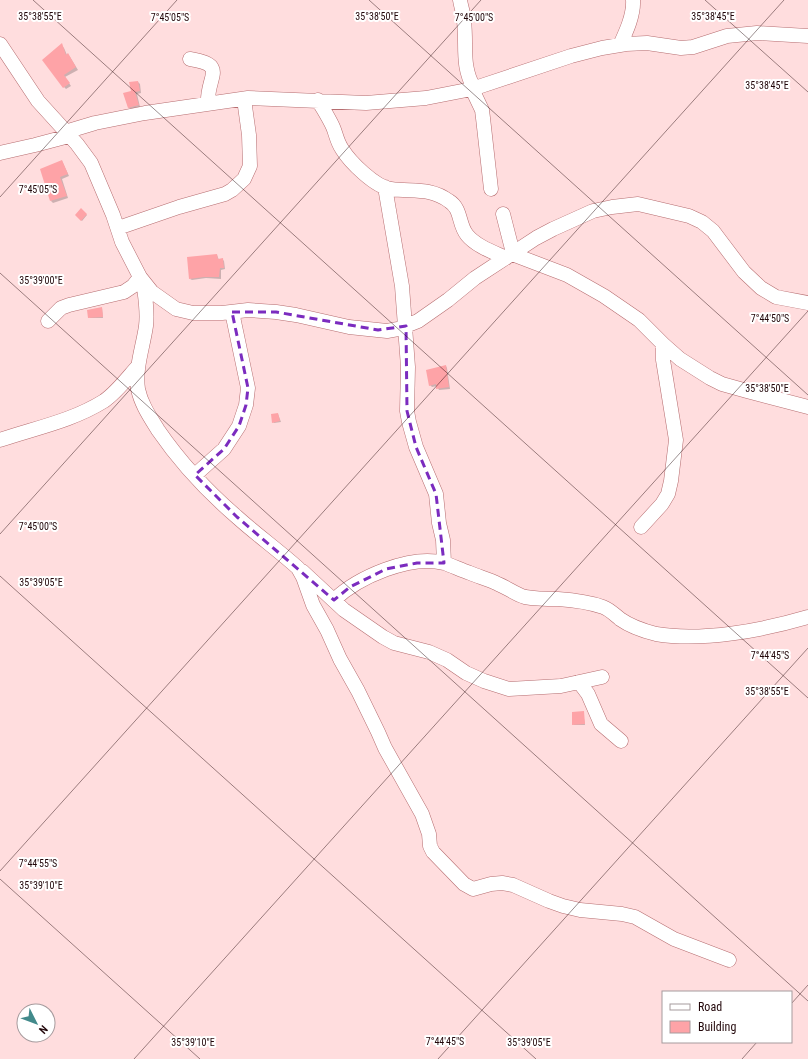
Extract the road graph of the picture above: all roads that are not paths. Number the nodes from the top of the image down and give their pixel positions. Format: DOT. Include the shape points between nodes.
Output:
graph roads {
  1 [pos="460,0"];
  2 [pos="633,0"];
  3 [pos="808,36"];
  4 [pos="0,44"];
  5 [pos="620,45"];
  6 [pos="190,59"];
  7 [pos="473,88"];
  8 [pos="244,98"];
  9 [pos="318,100"];
  10 [pos="208,104"];
  11 [pos="67,134"];
  12 [pos="0,153"];
  13 [pos="385,187"];
  14 [pos="491,189"];
  15 [pos="504,214"];
  16 [pos="118,228"];
  17 [pos="510,255"];
  18 [pos="142,279"];
  19 [pos="808,303"];
  20 [pos="232,312"];
  21 [pos="48,321"];
  22 [pos="406,326"];
  23 [pos="663,344"];
  24 [pos="138,366"];
  25 [pos="808,407"];
  26 [pos="0,440"];
  27 [pos="194,475"];
  28 [pos="641,527"];
  29 [pos="444,563"];
  30 [pos="298,568"];
  31 [pos="334,600"];
  32 [pos="808,617"];
  33 [pos="602,677"];
  34 [pos="579,682"];
  35 [pos="621,741"];
  36 [pos="729,960"];
  1 -- 7 [label="street" via="464,20 465,64"];
  2 -- 5 [label="street" via="626,32"];
  3 -- 5 [label="street" via="757,33 727,36 682,48 647,43"];
  4 -- 11 [label="street" via="38,101"];
  5 -- 7 [label="street" via="571,56"];
  6 -- 10 [label="street" via="203,61 213,70 208,88"];
  7 -- 9 [label="street" via="395,102"];
  7 -- 14 [label="street" via="484,118"];
  8 -- 9 [label="street"];
  8 -- 10 [label="street"];
  8 -- 16 [label="street" via="250,166 244,179 225,194"];
  9 -- 13 [label="street" via="342,150 366,175"];
  10 -- 11 [label="street" via="109,120"];
  11 -- 12 [label="street"];
  11 -- 16 [label="street" via="91,163"];
  13 -- 17 [label="street" via="424,190 440,195 457,208 466,235 486,248"];
  13 -- 22 [label="street" via="402,286"];
  15 -- 17 [label="street"];
  16 -- 18 [label="street" via="122,242"];
  17 -- 19 [label="street" via="553,229 593,211 638,204 689,216 702,222 713,231 744,272 761,288 776,297"];
  17 -- 22 [label="street" via="418,321"];
  17 -- 23 [label="street" via="567,275 594,289 639,320"];
  18 -- 20 [label="street" via="152,292 176,309 193,313"];
  18 -- 21 [label="street" via="124,292 61,308"];
  18 -- 24 [label="street" via="147,310"];
  20 -- 22 [label="street" via="276,312 349,327 378,330 393,330"];
  20 -- 27 [label="street" via="248,388 246,405 239,426 224,449"];
  22 -- 29 [label="street" via="407,411 416,447 438,502 437,513 443,540"];
  23 -- 25 [label="street" via="680,359 722,384"];
  23 -- 28 [label="street" via="663,360 676,440 668,494"];
  24 -- 26 [label="street" via="104,400 57,422"];
  24 -- 27 [label="street" via="140,397 150,418"];
  27 -- 30 [label="street"];
  29 -- 31 [label="street" via="417,563 386,569 356,583"];
  29 -- 32 [label="street" via="497,583 510,592 525,597 568,600 603,607 628,623 657,634 707,636"];
  30 -- 31 [label="street"];
  30 -- 36 [label="street" via="340,659 422,814 433,852 464,884 473,889 497,883 510,884 574,909 635,916 674,939"];
  31 -- 34 [label="street" via="362,623 394,643 429,652 484,681 509,689 561,686"];
  33 -- 34 [label="street"];
  34 -- 35 [label="street" via="588,694 601,724"];
}
